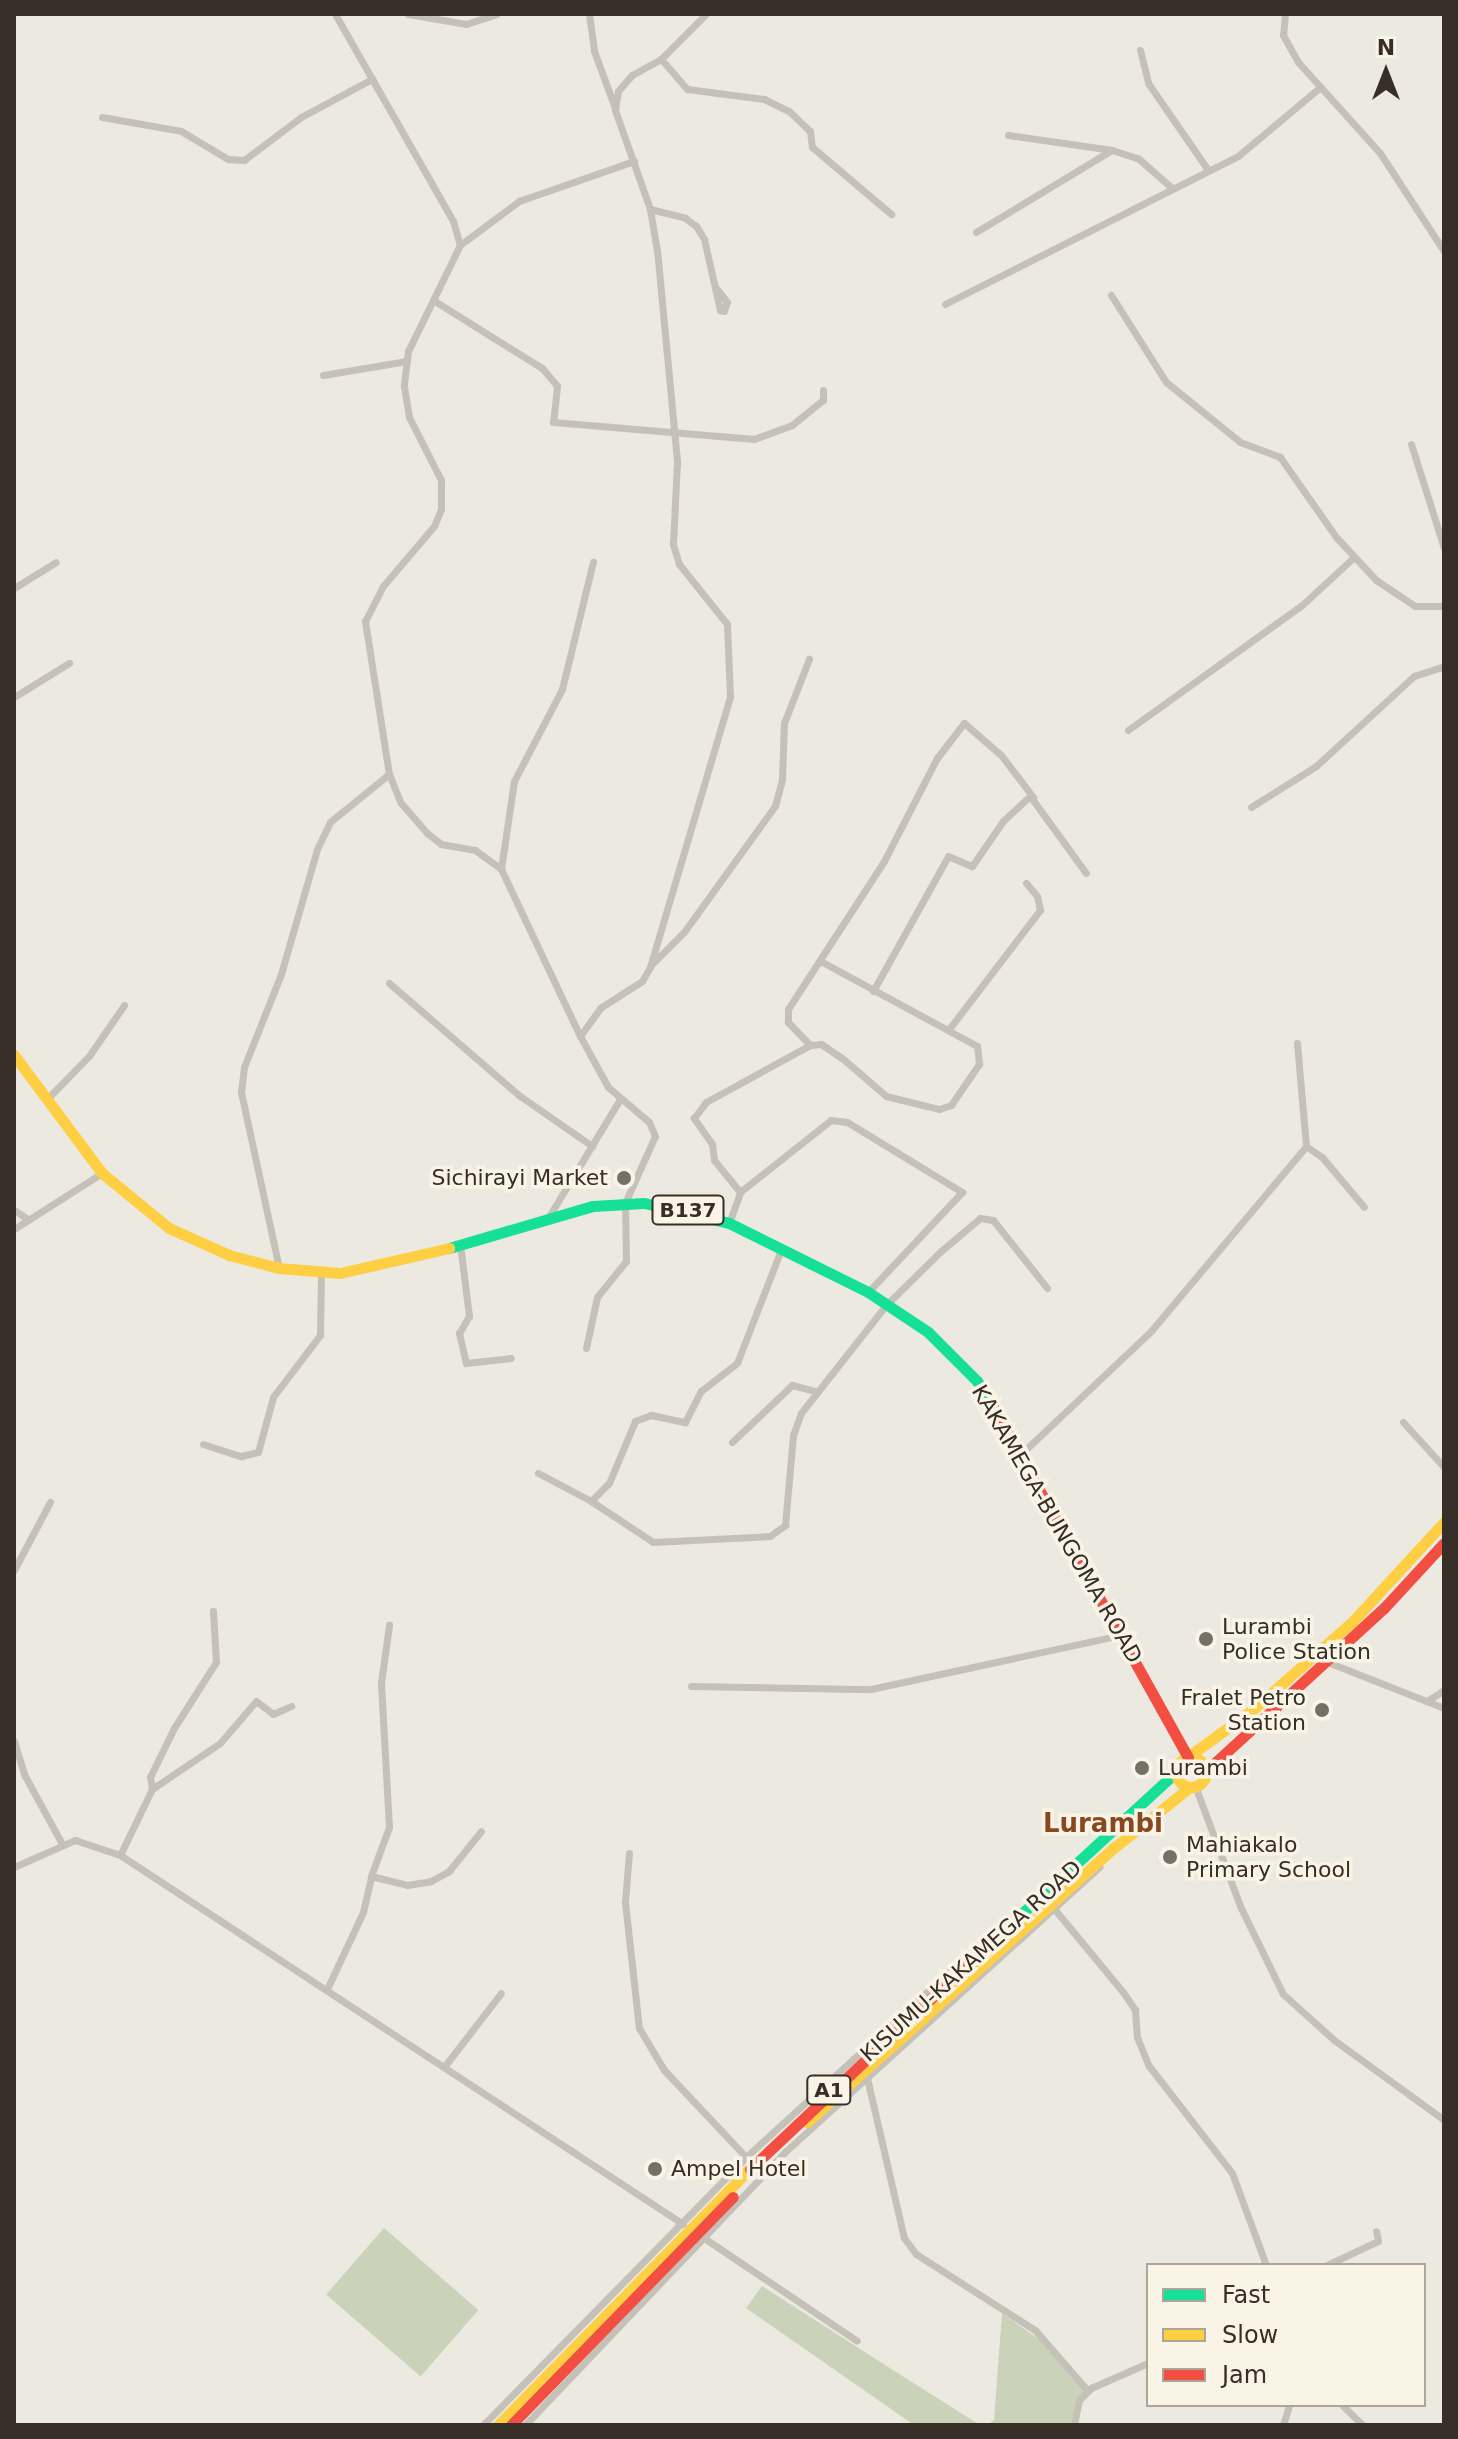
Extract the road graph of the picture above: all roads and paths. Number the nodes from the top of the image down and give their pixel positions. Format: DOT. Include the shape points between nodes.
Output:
graph roads {
  1 [pos="335,14"];
  2 [pos="408,14"];
  3 [pos="496,14"];
  4 [pos="589,14"];
  5 [pos="706,14"];
  6 [pos="1285,14"];
  7 [pos="1140,50"];
  8 [pos="661,59"];
  9 [pos="372,79"];
  10 [pos="1319,88"];
  11 [pos="615,110"];
  12 [pos="102,117"];
  13 [pos="1008,135"];
  14 [pos="1112,150"];
  15 [pos="634,161"];
  16 [pos="1208,170"];
  17 [pos="1172,188"];
  18 [pos="650,209"];
  19 [pos="891,214"];
  20 [pos="976,232"];
  21 [pos="460,245"];
  22 [pos="1444,251"];
  23 [pos="716,288"];
  24 [pos="1111,295"];
  25 [pos="433,300"];
  26 [pos="945,304"];
  27 [pos="407,361"];
  28 [pos="323,375"];
  29 [pos="823,390"];
  30 [pos="673,428"];
  31 [pos="1411,444"];
  32 [pos="1444,548"];
  33 [pos="1353,558"];
  34 [pos="56,562"];
  35 [pos="593,562"];
  36 [pos="14,588"];
  37 [pos="1444,606"];
  38 [pos="809,659"];
  39 [pos="69,663"];
  40 [pos="1444,666"];
  41 [pos="14,697"];
  42 [pos="1128,730"];
  43 [pos="389,774"];
  44 [pos="1033,797"];
  45 [pos="1251,807"];
  46 [pos="501,869"];
  47 [pos="1086,873"];
  48 [pos="1026,883"];
  49 [pos="822,962"];
  50 [pos="650,967"];
  51 [pos="389,983"];
  52 [pos="873,991"];
  53 [pos="124,1005"];
  54 [pos="949,1029"];
  55 [pos="580,1036"];
  56 [pos="1297,1043"];
  57 [pos="810,1045"];
  58 [pos="14,1055"];
  59 [pos="620,1099"];
  60 [pos="46,1100"];
  61 [pos="592,1146"];
  62 [pos="1306,1146"];
  63 [pos="102,1173"];
  64 [pos="740,1192"];
  65 [pos="625,1203"];
  66 [pos="1364,1207"];
  67 [pos="14,1210"];
  68 [pos="548,1218"];
  69 [pos="28,1219"];
  70 [pos="729,1223"];
  71 [pos="14,1229"];
  72 [pos="460,1244"];
  73 [pos="782,1247"];
  74 [pos="279,1268"];
  75 [pos="321,1274"];
  76 [pos="1047,1288"];
  77 [pos="868,1292"];
  78 [pos="886,1305"];
  79 [pos="586,1348"];
  80 [pos="511,1358"];
  81 [pos="815,1391"];
  82 [pos="1403,1422"];
  83 [pos="732,1442"];
  84 [pos="203,1444"];
  85 [pos="1022,1453"];
  86 [pos="1444,1467"];
  87 [pos="538,1473"];
  88 [pos="591,1501"];
  89 [pos="50,1502"];
  90 [pos="1444,1522"];
  91 [pos="1444,1543"];
  92 [pos="14,1570"];
  93 [pos="213,1611"];
  94 [pos="389,1625"];
  95 [pos="1120,1635"];
  96 [pos="1325,1661"];
  97 [pos="691,1686"];
  98 [pos="1444,1690"];
  99 [pos="1427,1701"];
  100 [pos="291,1706"];
  101 [pos="1444,1708"];
  102 [pos="14,1741"];
  103 [pos="1189,1757"];
  104 [pos="1207,1770"];
  105 [pos="1176,1772"];
  106 [pos="1192,1786"];
  107 [pos="152,1789"];
  108 [pos="481,1831"];
  109 [pos="61,1842"];
  110 [pos="1115,1847"];
  111 [pos="629,1853"];
  112 [pos="120,1855"];
  113 [pos="14,1867"];
  114 [pos="371,1876"];
  115 [pos="1041,1898"];
  116 [pos="1056,1911"];
  117 [pos="327,1989"];
  118 [pos="501,1993"];
  119 [pos="444,2067"];
  120 [pos="867,2078"];
  121 [pos="1444,2120"];
  122 [pos="746,2157"];
  123 [pos="683,2224"];
  124 [pos="1376,2231"];
  125 [pos="704,2238"];
  126 [pos="1265,2263"];
  127 [pos="1331,2263"];
  128 [pos="857,2341"];
  129 [pos="1146,2364"];
  130 [pos="1088,2391"];
  131 [pos="1344,2407"];
  132 [pos="483,2425"];
  133 [pos="498,2425"];
  134 [pos="511,2425"];
  135 [pos="525,2425"];
  136 [pos="1074,2425"];
  137 [pos="1363,2425"];
  1 -- 9 [label="street"];
  2 -- 3 [label="street" via="466,24"];
  4 -- 11 [label="street" via="594,51"];
  5 -- 8 [label="street"];
  6 -- 10 [label="street" via="1283,35"];
  7 -- 16 [label="street" via="1148,83"];
  8 -- 11 [label="street" via="632,75 618,91"];
  8 -- 19 [label="street" via="687,89 764,99 789,111 810,131 812,147"];
  9 -- 12 [label="street" via="301,117 244,160 228,159 181,131"];
  9 -- 21 [label="street" via="453,221"];
  10 -- 16 [label="street" via="1238,156"];
  10 -- 22 [label="street" via="1380,153"];
  11 -- 15 [label="street"];
  13 -- 14 [label="street"];
  14 -- 17 [label="street" via="1139,159"];
  14 -- 20 [label="street"];
  15 -- 18 [label="street"];
  15 -- 21 [label="street" via="519,201"];
  16 -- 17 [label="street"];
  17 -- 26 [label="street"];
  18 -- 23 [label="street" via="696,226"];
  18 -- 30 [label="street"];
  21 -- 25 [label="street"];
  24 -- 33 [label="street" via="1166,382 1240,442 1280,457"];
  25 -- 27 [label="street"];
  25 -- 30 [label="street" via="542,368 557,386 553,422"];
  27 -- 28 [label="street"];
  27 -- 43 [label="street" via="409,417 442,494 434,526 383,586 365,621"];
  29 -- 30 [label="street" via="823,400 792,425 754,439 690,435"];
  30 -- 50 [label="street" via="673,544 679,564 727,624 730,697"];
  31 -- 32 [label="street"];
  33 -- 37 [label="street" via="1415,606"];
  33 -- 42 [label="street" via="1302,605"];
  34 -- 36 [label="street"];
  35 -- 46 [label="street" via="562,689 514,781"];
  38 -- 50 [label="street" via="784,723 782,779 775,806 684,932"];
  39 -- 41 [label="street"];
  40 -- 45 [label="street" via="1414,676 1316,766"];
  43 -- 46 [label="street" via="401,803 427,833 441,844 475,850"];
  43 -- 74 [label="street" via="330,822 317,849 281,974 244,1067 241,1092"];
  44 -- 47 [label="street"];
  44 -- 49 [label="street" via="1001,755 964,723 937,758 884,861"];
  44 -- 52 [label="street" via="1003,821 972,866 948,856"];
  46 -- 55 [label="street"];
  48 -- 54 [label="street" via="1040,910"];
  49 -- 52 [label="street"];
  49 -- 57 [label="street" via="787,1015"];
  50 -- 55 [label="street" via="642,981 600,1008"];
  51 -- 61 [label="street" via="520,1096"];
  52 -- 54 [label="street"];
  53 -- 60 [label="street" via="89,1056"];
  54 -- 57 [label="street" via="977,1046 981,1057 943,1108 886,1096 842,1058 821,1044"];
  55 -- 59 [label="street"];
  56 -- 62 [label="street"];
  57 -- 64 [label="street" via="706,1102 694,1118 712,1144 714,1160"];
  58 -- 60 [label="main road, KAKAMEGA-BUNGOMA ROAD / B137"];
  59 -- 61 [label="street"];
  59 -- 65 [label="street" via="649,1122 655,1136"];
  60 -- 63 [label="main road, KAKAMEGA-BUNGOMA ROAD / B137"];
  61 -- 68 [label="street"];
  62 -- 66 [label="street" via="1322,1157"];
  62 -- 85 [label="street" via="1151,1331"];
  63 -- 69 [label="street"];
  63 -- 74 [label="main road, KAKAMEGA-BUNGOMA ROAD / B137" via="196,1244"];
  64 -- 70 [label="street"];
  64 -- 77 [label="street" via="838,1118 960,1188 962,1196 922,1231"];
  65 -- 68 [label="main road, KAKAMEGA-BUNGOMA ROAD / B137"];
  65 -- 70 [label="main road, KAKAMEGA-BUNGOMA ROAD / B137" via="680,1208"];
  65 -- 79 [label="street" via="626,1261 597,1297"];
  67 -- 69 [label="street"];
  68 -- 72 [label="main road, KAKAMEGA-BUNGOMA ROAD / B137"];
  69 -- 71 [label="street"];
  70 -- 73 [label="main road, KAKAMEGA-BUNGOMA ROAD / B137"];
  72 -- 75 [label="main road, KAKAMEGA-BUNGOMA ROAD / B137" via="392,1265"];
  72 -- 80 [label="street" via="469,1316 459,1333 466,1363"];
  73 -- 77 [label="main road, KAKAMEGA-BUNGOMA ROAD / B137"];
  73 -- 88 [label="street" via="737,1363 701,1391 685,1422 651,1415 635,1421 609,1483"];
  74 -- 75 [label="main road, KAKAMEGA-BUNGOMA ROAD / B137"];
  75 -- 84 [label="street" via="320,1335 273,1397 258,1452 241,1456"];
  76 -- 78 [label="street" via="1009,1234 993,1220 980,1218"];
  77 -- 78 [label="main road, KAKAMEGA-BUNGOMA ROAD / B137"];
  78 -- 81 [label="street"];
  78 -- 85 [label="main road, KAKAMEGA-BUNGOMA ROAD / B137" via="956,1356"];
  81 -- 83 [label="street" via="792,1385"];
  81 -- 88 [label="street" via="793,1435 785,1525 770,1536 653,1542"];
  82 -- 86 [label="street"];
  85 -- 95 [label="main road, KAKAMEGA-BUNGOMA ROAD / B137"];
  87 -- 88 [label="street"];
  89 -- 92 [label="street"];
  90 -- 103 [label="main road, A1" via="1353,1621 1251,1711"];
  91 -- 96 [label="main road, A1"];
  93 -- 107 [label="street" via="216,1662 174,1728 150,1777"];
  94 -- 114 [label="street" via="381,1683 389,1827"];
  95 -- 97 [label="street" via="871,1689"];
  95 -- 103 [label="main road, KAKAMEGA-BUNGOMA ROAD / B137"];
  96 -- 99 [label="street"];
  96 -- 104 [label="main road, A1"];
  98 -- 99 [label="street"];
  99 -- 101 [label="street"];
  100 -- 107 [label="street" via="273,1714 256,1701 220,1743"];
  102 -- 109 [label="street" via="25,1776"];
  103 -- 104 [label="main road" via="1199,1758"];
  103 -- 105 [label="main road, KISUMU-KAKAMEGA ROAD / A1"];
  104 -- 106 [label="main road, A1"];
  105 -- 106 [label="main road"];
  105 -- 115 [label="main road, KISUMU-KAKAMEGA ROAD / A1"];
  106 -- 110 [label="main road, A1"];
  106 -- 121 [label="street" via="1240,1906 1283,1994 1334,2040"];
  107 -- 112 [label="street"];
  108 -- 114 [label="street" via="449,1871 431,1881 407,1885"];
  109 -- 112 [label="street" via="90,1841"];
  109 -- 113 [label="street"];
  110 -- 116 [label="street" via="1085,1886"];
  110 -- 134 [label="main road, A1" via="812,2118"];
  111 -- 122 [label="street" via="625,1902 639,2028 664,2070"];
  112 -- 117 [label="street"];
  114 -- 117 [label="street" via="363,1912"];
  115 -- 122 [label="street" via="911,2004"];
  115 -- 133 [label="main road, KISUMU-KAKAMEGA ROAD / A1" via="813,2105"];
  116 -- 120 [label="street"];
  116 -- 126 [label="street" via="1123,1992 1135,2010 1137,2037 1149,2066 1232,2173"];
  117 -- 119 [label="street"];
  118 -- 119 [label="street"];
  119 -- 123 [label="street"];
  120 -- 125 [label="street" via="786,2151"];
  120 -- 130 [label="street" via="904,2238 916,2254 1035,2330"];
  122 -- 123 [label="street"];
  123 -- 132 [label="street"];
  124 -- 127 [label="street" via="1378,2241"];
  125 -- 128 [label="street"];
  125 -- 135 [label="street"];
  129 -- 130 [label="street"];
  130 -- 136 [label="street" via="1079,2400"];
  131 -- 137 [label="street"];
}
